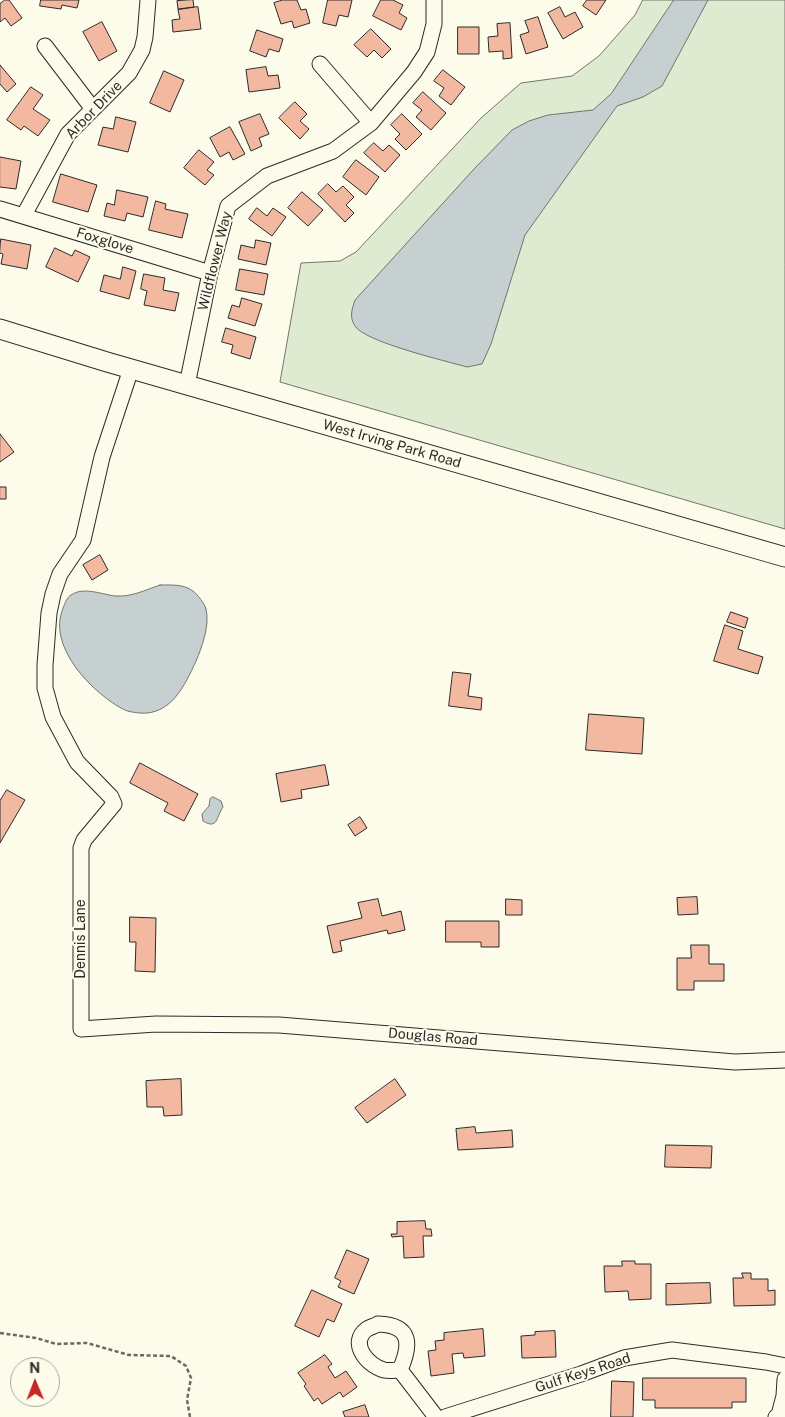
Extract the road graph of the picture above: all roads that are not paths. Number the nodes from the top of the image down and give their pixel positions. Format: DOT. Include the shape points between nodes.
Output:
graph roads {
  1 [pos="148,0"];
  2 [pos="434,0"];
  3 [pos="45,46"];
  4 [pos="320,64"];
  5 [pos="92,109"];
  6 [pos="371,123"];
  7 [pos="0,208"];
  8 [pos="24,216"];
  9 [pos="210,273"];
  10 [pos="0,329"];
  11 [pos="131,369"];
  12 [pos="187,385"];
  13 [pos="785,557"];
  14 [pos="81,1029"];
  15 [pos="785,1060"];
  16 [pos="785,1366"];
  17 [pos="400,1370"];
  18 [pos="785,1379"];
  19 [pos="778,1416"];
  20 [pos="436,1417"];
  21 [pos="444,1417"];
  1 -- 5 [label="street, Arbor Drive" via="145,37 138,58 130,73"];
  2 -- 6 [label="street, Wildflower Way" via="434,24 427,52"];
  3 -- 5 [label="street"];
  4 -- 6 [label="street"];
  5 -- 8 [label="street, Arbor Drive" via="68,134"];
  6 -- 9 [label="street, Wildflower Way" via="333,152 267,176 228,206"];
  7 -- 8 [label="street, Foxglove"];
  8 -- 9 [label="street, Foxglove"];
  9 -- 12 [label="street, Wildflower Way"];
  10 -- 11 [label="main road, West Irving Park Road"];
  11 -- 12 [label="main road, West Irving Park Road"];
  11 -- 14 [label="street, Dennis Lane" via="102,457 83,540 60,574 53,594 45,665 46,688 53,717 77,762 112,797 114,804 81,848"];
  12 -- 13 [label="main road, West Irving Park Road"];
  14 -- 15 [label="street, Douglas Road" via="156,1024 279,1025 735,1062"];
  16 -- 21 [label="street, Gulf Keys Road" via="672,1350 624,1358"];
  17 -- 20 [label="street"];
  18 -- 19 [label="street"];
}
